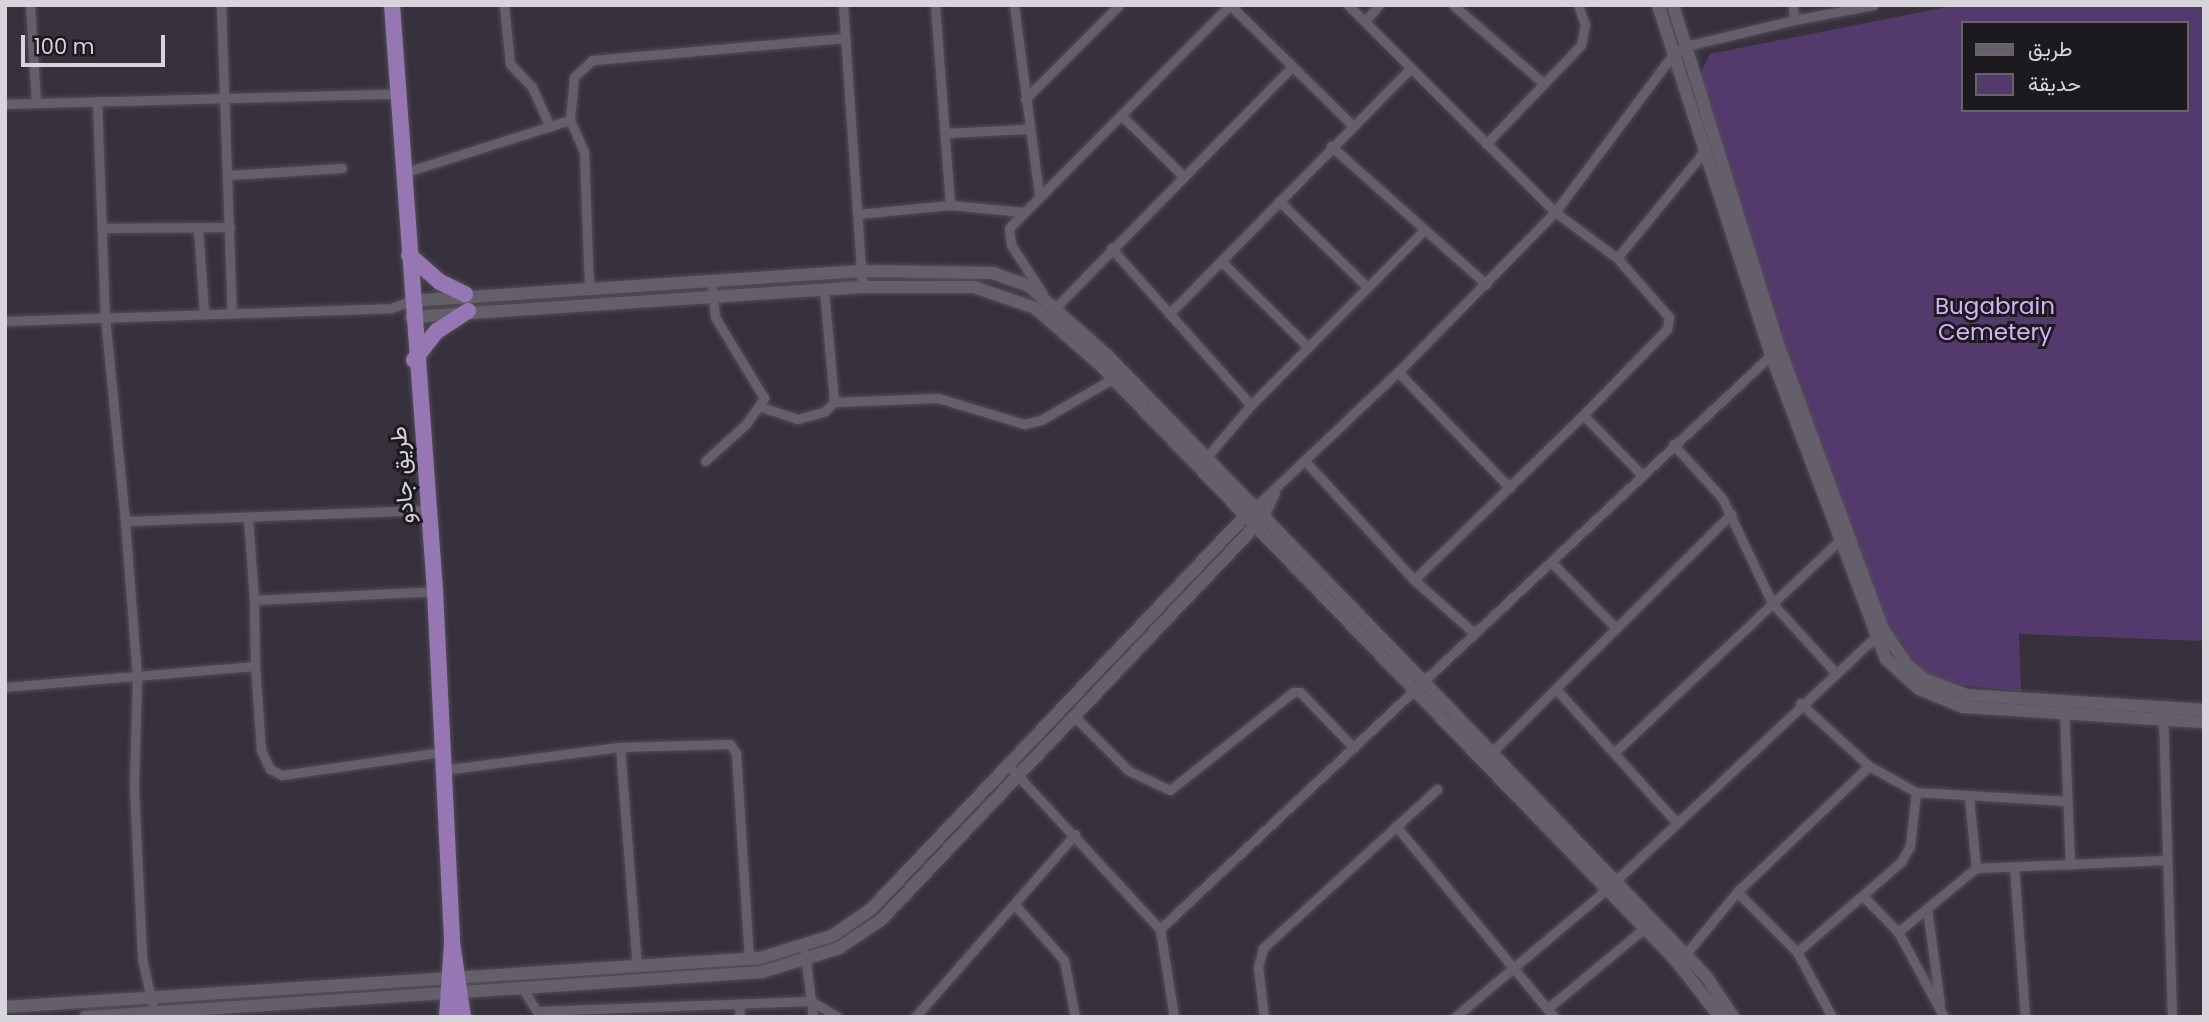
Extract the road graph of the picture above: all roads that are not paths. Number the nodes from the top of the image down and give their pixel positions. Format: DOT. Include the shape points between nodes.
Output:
graph roads {
  1 [pos="30,5"];
  2 [pos="221,5"];
  3 [pos="392,5"];
  4 [pos="504,5"];
  5 [pos="844,5"];
  6 [pos="934,5"];
  7 [pos="1014,5"];
  8 [pos="1119,5"];
  9 [pos="1230,5"];
  10 [pos="1348,5"];
  11 [pos="1379,5"];
  12 [pos="1453,5"];
  13 [pos="1578,5"];
  14 [pos="1658,5"];
  15 [pos="1672,5"];
  16 [pos="1793,5"];
  17 [pos="1874,5"];
  18 [pos="1794,20"];
  19 [pos="1365,21"];
  20 [pos="845,38"];
  21 [pos="1686,46"];
  22 [pos="1673,54"];
  23 [pos="1292,66"];
  24 [pos="1409,70"];
  25 [pos="1543,83"];
  26 [pos="398,94"];
  27 [pos="227,97"];
  28 [pos="1025,99"];
  29 [pos="97,101"];
  30 [pos="36,103"];
  31 [pos="5,104"];
  32 [pos="1121,115"];
  33 [pos="570,120"];
  34 [pos="1352,125"];
  35 [pos="550,127"];
  36 [pos="1027,129"];
  37 [pos="945,134"];
  38 [pos="1486,144"];
  39 [pos="1331,146"];
  40 [pos="1705,150"];
  41 [pos="342,168"];
  42 [pos="402,173"];
  43 [pos="230,175"];
  44 [pos="1182,175"];
  45 [pos="1039,196"];
  46 [pos="1279,201"];
  47 [pos="950,205"];
  48 [pos="1023,212"];
  49 [pos="1555,212"];
  50 [pos="858,214"];
  51 [pos="102,228"];
  52 [pos="198,228"];
  53 [pos="230,228"];
  54 [pos="1424,230"];
  55 [pos="1111,248"];
  56 [pos="409,255"];
  57 [pos="1617,258"];
  58 [pos="1221,261"];
  59 [pos="862,271"];
  60 [pos="710,281"];
  61 [pos="1486,284"];
  62 [pos="589,287"];
  63 [pos="862,287"];
  64 [pos="1367,287"];
  65 [pos="824,289"];
  66 [pos="465,294"];
  67 [pos="712,295"];
  68 [pos="1044,295"];
  69 [pos="1057,306"];
  70 [pos="391,307"];
  71 [pos="411,309"];
  72 [pos="468,311"];
  73 [pos="204,312"];
  74 [pos="232,313"];
  75 [pos="1169,314"];
  76 [pos="105,317"];
  77 [pos="5,321"];
  78 [pos="1308,347"];
  79 [pos="1775,351"];
  80 [pos="414,360"];
  81 [pos="1398,372"];
  82 [pos="1112,379"];
  83 [pos="834,402"];
  84 [pos="1251,405"];
  85 [pos="761,407"];
  86 [pos="1583,415"];
  87 [pos="1673,444"];
  88 [pos="1205,459"];
  89 [pos="705,461"];
  90 [pos="1306,462"];
  91 [pos="1641,474"];
  92 [pos="1510,488"];
  93 [pos="429,510"];
  94 [pos="1731,514"];
  95 [pos="1244,516"];
  96 [pos="247,517"];
  97 [pos="1258,517"];
  98 [pos="125,521"];
  99 [pos="1843,536"];
  100 [pos="1551,562"];
  101 [pos="1414,580"];
  102 [pos="435,591"];
  103 [pos="254,600"];
  104 [pos="1772,603"];
  105 [pos="1615,627"];
  106 [pos="1473,632"];
  107 [pos="1879,634"];
  108 [pos="255,666"];
  109 [pos="1835,672"];
  110 [pos="137,678"];
  111 [pos="5,687"];
  112 [pos="1420,687"];
  113 [pos="1556,689"];
  114 [pos="1800,703"];
  115 [pos="2063,707"];
  116 [pos="2204,710"];
  117 [pos="2163,714"];
  118 [pos="1073,715"];
  119 [pos="2204,722"];
  120 [pos="620,747"];
  121 [pos="1354,748"];
  122 [pos="442,752"];
  123 [pos="1615,752"];
  124 [pos="1487,757"];
  125 [pos="1007,764"];
  126 [pos="1869,766"];
  127 [pos="443,770"];
  128 [pos="1017,774"];
  129 [pos="1437,789"];
  130 [pos="1916,792"];
  131 [pos="1969,798"];
  132 [pos="2067,801"];
  133 [pos="1676,822"];
  134 [pos="1396,826"];
  135 [pos="1075,834"];
  136 [pos="2165,860"];
  137 [pos="2070,865"];
  138 [pos="2014,867"];
  139 [pos="1976,868"];
  140 [pos="1610,886"];
  141 [pos="1737,892"];
  142 [pos="1864,897"];
  143 [pos="1014,904"];
  144 [pos="1927,908"];
  145 [pos="1648,925"];
  146 [pos="1160,929"];
  147 [pos="1898,932"];
  148 [pos="804,947"];
  149 [pos="1797,952"];
  150 [pos="748,959"];
  151 [pos="1681,959"];
  152 [pos="806,961"];
  153 [pos="637,967"];
  154 [pos="1509,967"];
  155 [pos="454,986"];
  156 [pos="522,987"];
  157 [pos="811,1001"];
  158 [pos="739,1004"];
  159 [pos="154,1006"];
  160 [pos="5,1007"];
  161 [pos="1547,1009"];
  162 [pos="619,1012"];
  163 [pos="677,1012"];
  164 [pos="593,1013"];
  165 [pos="1942,1013"];
  166 [pos="539,1014"];
  167 [pos="85,1017"];
  168 [pos="447,1017"];
  169 [pos="463,1017"];
  170 [pos="740,1017"];
  171 [pos="813,1017"];
  172 [pos="838,1017"];
  173 [pos="915,1017"];
  174 [pos="1075,1017"];
  175 [pos="1174,1017"];
  176 [pos="1264,1017"];
  177 [pos="1455,1017"];
  178 [pos="1554,1017"];
  179 [pos="1720,1017"];
  180 [pos="1733,1017"];
  181 [pos="1832,1017"];
  182 [pos="2025,1017"];
  183 [pos="2172,1017"];
  1 -- 30 [label="street"];
  2 -- 27 [label="street"];
  3 -- 26 [label="highway, طريق جادو"];
  4 -- 35 [label="street" via="510,64 532,87"];
  5 -- 20 [label="street"];
  6 -- 37 [label="street"];
  7 -- 28 [label="street"];
  8 -- 28 [label="street"];
  9 -- 23 [label="street"];
  9 -- 32 [label="street"];
  10 -- 19 [label="street"];
  11 -- 19 [label="street"];
  12 -- 25 [label="street"];
  13 -- 25 [label="street" via="1585,25 1581,45"];
  14 -- 22 [label="street"];
  15 -- 21 [label="street"];
  16 -- 18 [label="street"];
  17 -- 18 [label="street"];
  18 -- 21 [label="street"];
  19 -- 24 [label="street"];
  20 -- 33 [label="street" via="592,60 574,77"];
  20 -- 50 [label="street"];
  21 -- 22 [label="street"];
  21 -- 79 [label="street"];
  22 -- 40 [label="street"];
  22 -- 49 [label="street"];
  23 -- 34 [label="street"];
  23 -- 44 [label="street"];
  24 -- 34 [label="street"];
  24 -- 38 [label="street"];
  25 -- 38 [label="street"];
  26 -- 27 [label="street"];
  26 -- 42 [label="highway, طريق جادو"];
  27 -- 29 [label="street"];
  27 -- 43 [label="street"];
  28 -- 36 [label="street"];
  29 -- 30 [label="street"];
  29 -- 51 [label="street"];
  30 -- 31 [label="street"];
  32 -- 44 [label="street"];
  32 -- 45 [label="street"];
  33 -- 35 [label="street"];
  33 -- 62 [label="street" via="584,151"];
  34 -- 39 [label="street"];
  35 -- 42 [label="street"];
  36 -- 37 [label="street"];
  36 -- 45 [label="street"];
  37 -- 47 [label="street"];
  38 -- 49 [label="street"];
  39 -- 46 [label="street"];
  39 -- 54 [label="street"];
  40 -- 57 [label="street"];
  40 -- 79 [label="street"];
  41 -- 43 [label="street"];
  42 -- 56 [label="highway, طريق جادو"];
  43 -- 53 [label="street"];
  44 -- 55 [label="street"];
  45 -- 48 [label="street"];
  46 -- 58 [label="street"];
  46 -- 64 [label="street"];
  47 -- 48 [label="street"];
  47 -- 50 [label="street"];
  48 -- 68 [label="street" via="1007,235"];
  49 -- 57 [label="street"];
  49 -- 61 [label="street"];
  50 -- 59 [label="street"];
  51 -- 52 [label="street"];
  51 -- 76 [label="street"];
  52 -- 53 [label="street"];
  52 -- 73 [label="street"];
  53 -- 74 [label="street"];
  54 -- 61 [label="street"];
  54 -- 64 [label="street"];
  55 -- 69 [label="street"];
  55 -- 75 [label="street"];
  56 -- 66 [label="highway" via="440,282"];
  56 -- 71 [label="highway, طريق جادو"];
  57 -- 86 [label="street" via="1669,317 1667,330"];
  58 -- 75 [label="street"];
  58 -- 78 [label="street"];
  59 -- 60 [label="street"];
  59 -- 63 [label="street"];
  59 -- 68 [label="street" via="993,273"];
  60 -- 62 [label="street"];
  60 -- 67 [label="street"];
  61 -- 81 [label="street"];
  62 -- 66 [label="street"];
  63 -- 65 [label="street"];
  63 -- 82 [label="street" via="974,287 1011,296 1047,315"];
  64 -- 78 [label="street"];
  65 -- 67 [label="street"];
  65 -- 83 [label="street"];
  66 -- 71 [label="street"];
  67 -- 72 [label="street"];
  67 -- 85 [label="street" via="723,335 762,389"];
  68 -- 69 [label="street"];
  69 -- 88 [label="street"];
  70 -- 71 [label="street"];
  70 -- 71 [label="street"];
  70 -- 74 [label="street"];
  71 -- 72 [label="street"];
  71 -- 80 [label="highway, طريق جادو"];
  72 -- 80 [label="highway" via="437,331"];
  73 -- 74 [label="street"];
  73 -- 76 [label="street"];
  75 -- 84 [label="street"];
  76 -- 77 [label="street"];
  76 -- 98 [label="street"];
  78 -- 84 [label="street"];
  79 -- 87 [label="street"];
  79 -- 99 [label="street"];
  80 -- 93 [label="highway, طريق جادو"];
  81 -- 90 [label="street"];
  81 -- 92 [label="street"];
  82 -- 83 [label="street" via="1041,420 1024,424 938,398"];
  82 -- 95 [label="street"];
  83 -- 85 [label="street" via="824,412 797,419"];
  84 -- 88 [label="street"];
  85 -- 89 [label="street"];
  86 -- 91 [label="street"];
  86 -- 92 [label="street"];
  87 -- 91 [label="street"];
  87 -- 94 [label="street"];
  88 -- 97 [label="street"];
  90 -- 97 [label="street" via="1275,492"];
  90 -- 101 [label="street"];
  91 -- 100 [label="street"];
  92 -- 101 [label="street"];
  93 -- 96 [label="street"];
  93 -- 102 [label="highway, طريق جادو"];
  94 -- 104 [label="street"];
  94 -- 105 [label="street"];
  95 -- 97 [label="street"];
  95 -- 125 [label="street"];
  96 -- 98 [label="street"];
  96 -- 103 [label="street"];
  97 -- 112 [label="street"];
  97 -- 118 [label="street"];
  98 -- 110 [label="street"];
  99 -- 104 [label="street"];
  99 -- 107 [label="street"];
  100 -- 105 [label="street"];
  100 -- 106 [label="street"];
  101 -- 106 [label="street"];
  102 -- 103 [label="street"];
  102 -- 122 [label="highway, طريق جادو"];
  103 -- 108 [label="street"];
  104 -- 109 [label="street"];
  104 -- 123 [label="street"];
  105 -- 113 [label="street"];
  106 -- 112 [label="street"];
  107 -- 109 [label="street"];
  107 -- 115 [label="street" via="1908,665 1944,689"];
  108 -- 110 [label="street"];
  108 -- 122 [label="street" via="261,750 270,769 282,775"];
  109 -- 114 [label="street"];
  110 -- 111 [label="street"];
  110 -- 159 [label="street" via="134,788 142,958"];
  112 -- 121 [label="street"];
  112 -- 124 [label="street"];
  113 -- 123 [label="street"];
  113 -- 124 [label="street"];
  114 -- 126 [label="street"];
  114 -- 133 [label="street"];
  115 -- 117 [label="street"];
  115 -- 132 [label="street"];
  116 -- 117 [label="street"];
  117 -- 119 [label="street"];
  117 -- 136 [label="street"];
  118 -- 121 [label="street" via="1129,771 1170,790 1293,692 1300,692"];
  118 -- 128 [label="street"];
  120 -- 127 [label="street"];
  120 -- 150 [label="street" via="719,740 736,753"];
  120 -- 153 [label="street"];
  121 -- 146 [label="street"];
  122 -- 127 [label="highway, طريق جادو"];
  123 -- 133 [label="street"];
  124 -- 140 [label="street"];
  125 -- 128 [label="street"];
  125 -- 148 [label="street" via="871,909 832,936"];
  126 -- 130 [label="street"];
  126 -- 141 [label="street"];
  127 -- 155 [label="highway, طريق جادو"];
  128 -- 135 [label="street"];
  128 -- 152 [label="street" via="881,920 839,948"];
  129 -- 134 [label="street"];
  130 -- 131 [label="street"];
  130 -- 142 [label="street" via="1910,846"];
  131 -- 132 [label="street"];
  131 -- 139 [label="street"];
  132 -- 137 [label="street"];
  133 -- 140 [label="street"];
  134 -- 154 [label="street"];
  134 -- 176 [label="street" via="1263,948 1258,967"];
  135 -- 143 [label="street"];
  135 -- 146 [label="street"];
  136 -- 137 [label="street"];
  136 -- 183 [label="street"];
  137 -- 138 [label="street"];
  138 -- 139 [label="street"];
  138 -- 182 [label="street"];
  139 -- 144 [label="street"];
  140 -- 145 [label="street"];
  140 -- 154 [label="street"];
  141 -- 149 [label="street"];
  141 -- 151 [label="street"];
  142 -- 147 [label="street"];
  142 -- 149 [label="street"];
  143 -- 173 [label="street"];
  143 -- 174 [label="street" via="1064,960"];
  144 -- 147 [label="street"];
  144 -- 165 [label="street"];
  145 -- 151 [label="street"];
  145 -- 161 [label="street"];
  146 -- 175 [label="street"];
  147 -- 165 [label="street"];
  148 -- 150 [label="street"];
  148 -- 152 [label="street"];
  149 -- 181 [label="street"];
  150 -- 153 [label="street"];
  151 -- 179 [label="street"];
  151 -- 180 [label="street"];
  152 -- 156 [label="street" via="762,972"];
  152 -- 157 [label="street"];
  153 -- 155 [label="street"];
  154 -- 161 [label="street"];
  154 -- 177 [label="street"];
  155 -- 156 [label="street"];
  155 -- 159 [label="street"];
  155 -- 168 [label="highway, طريق جادو"];
  155 -- 169 [label="highway, طريق جادو"];
  156 -- 166 [label="street"];
  157 -- 158 [label="street"];
  157 -- 171 [label="street"];
  157 -- 172 [label="street"];
  158 -- 163 [label="street"];
  158 -- 170 [label="street"];
  159 -- 160 [label="street"];
  159 -- 167 [label="street"];
  161 -- 178 [label="street"];
  162 -- 163 [label="street"];
  162 -- 164 [label="street"];
  164 -- 166 [label="street"];
}
